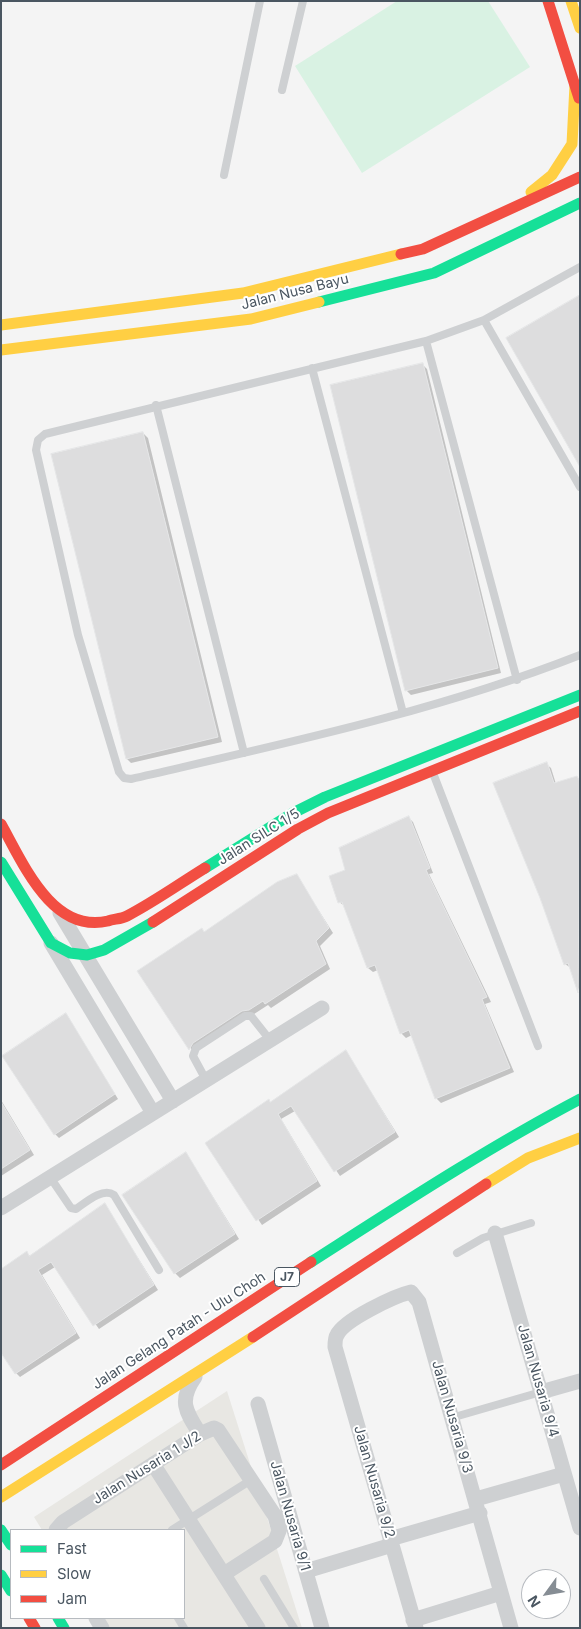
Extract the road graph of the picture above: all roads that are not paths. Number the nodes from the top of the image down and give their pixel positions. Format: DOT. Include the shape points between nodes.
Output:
graph roads {
  1 [pos="260,1"];
  2 [pos="303,1"];
  3 [pos="548,1"];
  4 [pos="571,1"];
  5 [pos="580,28"];
  6 [pos="575,85"];
  7 [pos="282,90"];
  8 [pos="580,100"];
  9 [pos="224,175"];
  10 [pos="580,178"];
  11 [pos="580,203"];
  12 [pos="508,210"];
  13 [pos="580,267"];
  14 [pos="484,320"];
  15 [pos="1,324"];
  16 [pos="426,341"];
  17 [pos="1,350"];
  18 [pos="312,368"];
  19 [pos="156,406"];
  20 [pos="580,487"];
  21 [pos="580,655"];
  22 [pos="517,680"];
  23 [pos="580,695"];
  24 [pos="580,711"];
  25 [pos="403,713"];
  26 [pos="244,753"];
  27 [pos="432,770"];
  28 [pos="1,824"];
  29 [pos="1,862"];
  30 [pos="60,913"];
  31 [pos="51,943"];
  32 [pos="87,955"];
  33 [pos="322,1008"];
  34 [pos="270,1040"];
  35 [pos="137,1041"];
  36 [pos="538,1046"];
  37 [pos="117,1053"];
  38 [pos="206,1080"];
  39 [pos="580,1100"];
  40 [pos="173,1101"];
  41 [pos="153,1114"];
  42 [pos="580,1138"];
  43 [pos="50,1177"];
  44 [pos="1,1208"];
  45 [pos="531,1223"];
  46 [pos="495,1233"];
  47 [pos="457,1253"];
  48 [pos="159,1270"];
  49 [pos="336,1336"];
  50 [pos="196,1375"];
  51 [pos="580,1381"];
  52 [pos="541,1392"];
  53 [pos="258,1404"];
  54 [pos="145,1406"];
  55 [pos="186,1410"];
  56 [pos="451,1418"];
  57 [pos="200,1434"];
  58 [pos="153,1464"];
  59 [pos="1,1465"];
  60 [pos="564,1474"];
  61 [pos="251,1480"];
  62 [pos="1,1497"];
  63 [pos="478,1506"];
  64 [pos="189,1519"];
  65 [pos="580,1528"];
  66 [pos="57,1529"];
  67 [pos="174,1529"];
  68 [pos="1,1530"];
  69 [pos="391,1542"];
  70 [pos="10,1544"];
  71 [pos="306,1572"];
  72 [pos="224,1574"];
  73 [pos="1,1575"];
  74 [pos="264,1579"];
  75 [pos="10,1589"];
  76 [pos="501,1593"];
  77 [pos="415,1624"];
  78 [pos="258,1628"];
  79 [pos="294,1628"];
  80 [pos="322,1628"];
  81 [pos="511,1628"];
  1 -- 9 [label="lane"];
  2 -- 7 [label="lane"];
  3 -- 6 [label="main road"];
  4 -- 5 [label="main road"];
  6 -- 8 [label="main road"];
  6 -- 12 [label="main road" via="572,144 552,175"];
  10 -- 12 [label="main road, Jalan Nusa Bayu"];
  11 -- 17 [label="main road, Jalan Nusa Bayu" via="434,273 251,320"];
  12 -- 15 [label="main road, Jalan Nusa Bayu" via="424,249 243,293"];
  13 -- 14 [label="lane"];
  14 -- 16 [label="lane"];
  14 -- 20 [label="lane"];
  16 -- 18 [label="lane"];
  16 -- 22 [label="lane"];
  18 -- 19 [label="lane"];
  18 -- 25 [label="lane"];
  19 -- 26 [label="lane"];
  19 -- 26 [label="lane" via="45,434 38,440 36,450 78,635 119,772 124,778"];
  21 -- 22 [label="lane"];
  22 -- 25 [label="lane"];
  23 -- 30 [label="main road, Jalan SILC 1/5" via="317,801 125,916 103,923 84,923"];
  24 -- 27 [label="main road, Jalan SILC 1/5"];
  25 -- 26 [label="lane"];
  27 -- 32 [label="main road, Jalan SILC 1/5" via="328,813 298,829 133,934 104,950"];
  27 -- 36 [label="lane"];
  28 -- 30 [label="main road, Jalan SILC 1/5" via="44,895"];
  29 -- 31 [label="main road"];
  30 -- 32 [label="street"];
  31 -- 32 [label="main road" via="70,953"];
  31 -- 37 [label="street"];
  32 -- 35 [label="street"];
  33 -- 34 [label="street"];
  34 -- 38 [label="street"];
  34 -- 38 [label="lane" via="252,1016 245,1016 196,1048 193,1056"];
  35 -- 37 [label="street"];
  35 -- 40 [label="street"];
  37 -- 41 [label="street"];
  38 -- 40 [label="street"];
  39 -- 59 [label="main road, Jalan Gelang Patah - Ulu Choh / J7" via="453,1170"];
  40 -- 41 [label="street"];
  41 -- 43 [label="street"];
  42 -- 50 [label="main road, J7" via="528,1158 466,1196"];
  43 -- 44 [label="street"];
  43 -- 48 [label="lane" via="71,1208 76,1209 103,1192 110,1192"];
  45 -- 46 [label="lane"];
  46 -- 47 [label="lane"];
  46 -- 52 [label="street, Jalan Nusaria 9/4"];
  49 -- 56 [label="street, Jalan Nusaria 9/3" via="352,1322 397,1296 411,1292 419,1302"];
  49 -- 69 [label="street, Jalan Nusaria 9/2" via="335,1346"];
  50 -- 54 [label="main road, J7"];
  50 -- 55 [label="street" via="186,1395"];
  51 -- 52 [label="street"];
  52 -- 56 [label="lane"];
  52 -- 60 [label="street, Jalan Nusaria 9/4"];
  53 -- 71 [label="street, Jalan Nusaria 9/1"];
  54 -- 55 [label="street" via="170,1405"];
  54 -- 62 [label="main road, J7"];
  55 -- 57 [label="street"];
  56 -- 63 [label="street, Jalan Nusaria 9/3"];
  57 -- 58 [label="street, Jalan Nusaria 1 J/2"];
  57 -- 61 [label="street, Jalan Nusaria 1 J/2" via="210,1428 218,1430"];
  58 -- 64 [label="street"];
  58 -- 66 [label="street, Jalan Nusaria 1 J/2"];
  60 -- 63 [label="street"];
  60 -- 65 [label="street, Jalan Nusaria 9/4"];
  61 -- 64 [label="lane"];
  61 -- 72 [label="street, Jalan Nusaria 1 J/2" via="274,1516 279,1531 275,1541"];
  63 -- 69 [label="street"];
  63 -- 76 [label="street, Jalan Nusaria 9/3"];
  64 -- 67 [label="lane"];
  64 -- 72 [label="street"];
  68 -- 70 [label="main road"];
  69 -- 71 [label="street"];
  69 -- 77 [label="street, Jalan Nusaria 9/2"];
  71 -- 80 [label="street, Jalan Nusaria 9/1"];
  72 -- 78 [label="street"];
  73 -- 75 [label="main road"];
  74 -- 79 [label="lane"];
  76 -- 77 [label="street"];
  76 -- 81 [label="street, Jalan Nusaria 9/3"];
}
